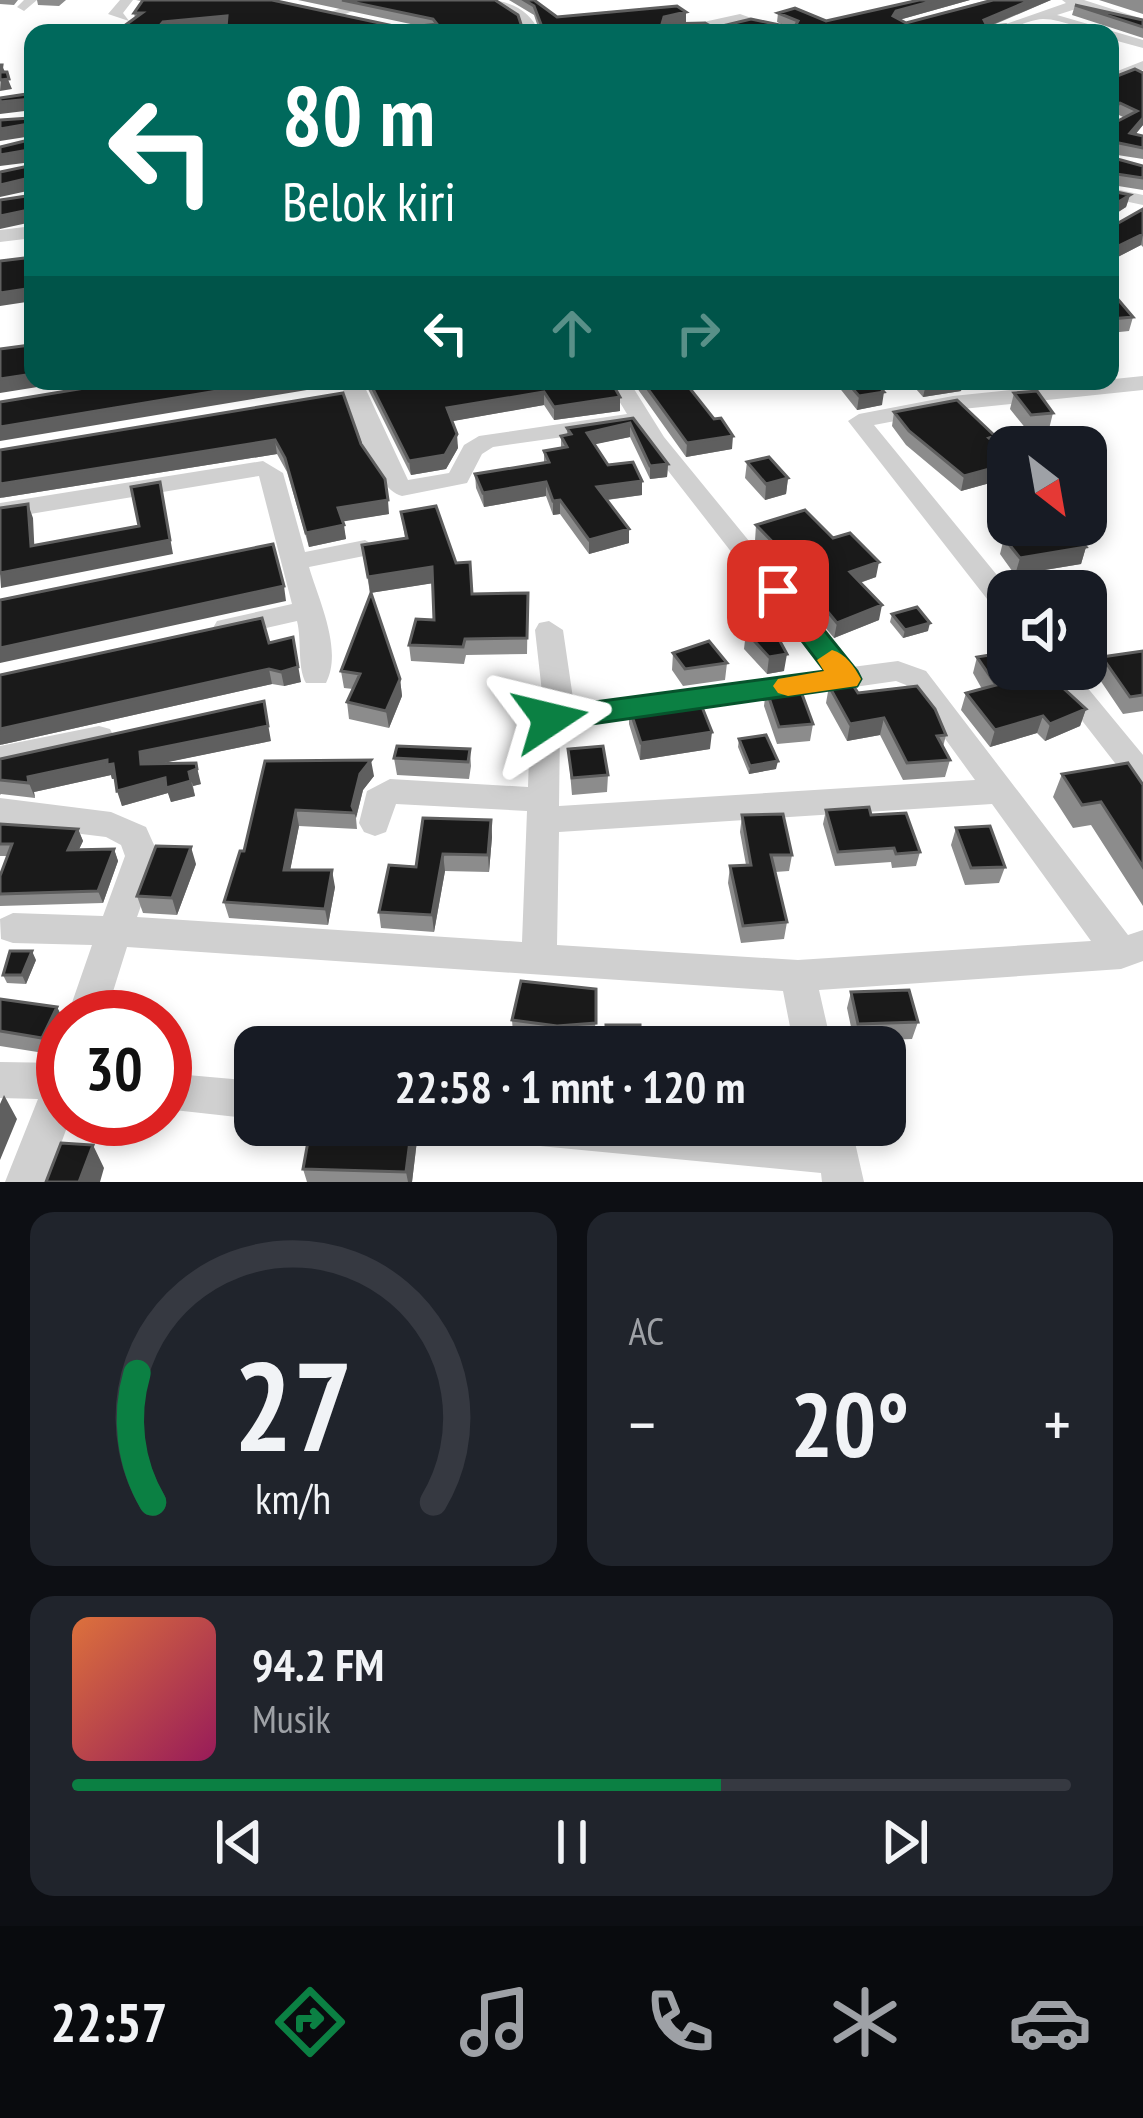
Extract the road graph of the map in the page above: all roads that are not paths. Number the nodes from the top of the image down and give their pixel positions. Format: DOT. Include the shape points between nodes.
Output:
graph roads {
  1 [pos="128,0"];
  2 [pos="374,0"];
  3 [pos="493,0"];
  4 [pos="1004,0"];
  5 [pos="1074,2"];
  6 [pos="946,16"];
  7 [pos="1042,16"];
  8 [pos="124,18"];
  9 [pos="350,18"];
  10 [pos="369,22"];
  11 [pos="1143,23"];
  12 [pos="333,24"];
  13 [pos="529,24"];
  14 [pos="710,24"];
  15 [pos="758,24"];
  16 [pos="905,24"];
  17 [pos="971,24"];
  18 [pos="1019,24"];
  19 [pos="1071,24"];
  20 [pos="347,390"];
  21 [pos="623,390"];
  22 [pos="1039,390"];
  23 [pos="640,419"];
  24 [pos="0,511"];
  25 [pos="365,548"];
  26 [pos="284,551"];
  27 [pos="987,581"];
  28 [pos="307,610"];
  29 [pos="549,630"];
  30 [pos="197,634"];
  31 [pos="316,676"];
  32 [pos="846,679"];
  33 [pos="1073,690"];
  34 [pos="560,716"];
  35 [pos="136,729"];
  36 [pos="0,758"];
  37 [pos="1143,777"];
  38 [pos="1001,791"];
  39 [pos="545,810"];
  40 [pos="0,812"];
  41 [pos="375,823"];
  42 [pos="13,928"];
  43 [pos="115,932"];
  44 [pos="1132,950"];
  45 [pos="539,962"];
  46 [pos="798,976"];
  47 [pos="95,990"];
  48 [pos="809,1026"];
  49 [pos="0,1080"];
  50 [pos="36,1082"];
  51 [pos="192,1094"];
  52 [pos="234,1098"];
  53 [pos="39,1146"];
  54 [pos="749,1146"];
  55 [pos="837,1154"];
  56 [pos="26,1182"];
  1 -- 8 [label="street" via="115,14"];
  2 -- 9 [label="street" via="325,13"];
  3 -- 13 [label="street"];
  4 -- 6 [label="street"];
  5 -- 7 [label="street"];
  5 -- 11 [label="street"];
  6 -- 16 [label="street"];
  6 -- 17 [label="street"];
  7 -- 18 [label="street"];
  7 -- 19 [label="street"];
  9 -- 10 [label="street"];
  9 -- 12 [label="street"];
  14 -- 15 [label="street"];
  20 -- 23 [label="street" via="401,489 458,478 472,450 487,441"];
  21 -- 23 [label="street"];
  22 -- 27 [label="street" via="859,421"];
  23 -- 32 [label="street"];
  24 -- 26 [label="street" via="263,468 271,473"];
  25 -- 26 [label="street"];
  26 -- 28 [label="street"];
  28 -- 30 [label="street"];
  28 -- 31 [label="street"];
  29 -- 34 [label="street"];
  32 -- 34 [label="street"];
  32 -- 38 [label="street" via="898,671 916,678"];
  33 -- 37 [label="street"];
  34 -- 39 [label="street" via="545,728"];
  35 -- 36 [label="street"];
  38 -- 39 [label="street"];
  38 -- 44 [label="street"];
  39 -- 41 [label="street" via="390,791 378,800"];
  39 -- 45 [label="street"];
  40 -- 43 [label="street" via="111,825 134,836 142,856"];
  42 -- 43 [label="street"];
  43 -- 45 [label="street"];
  43 -- 47 [label="street"];
  44 -- 46 [label="street"];
  45 -- 46 [label="street"];
  46 -- 48 [label="street"];
  49 -- 50 [label="street"];
  51 -- 52 [label="street"];
  53 -- 56 [label="street"];
  54 -- 55 [label="street"];
}
